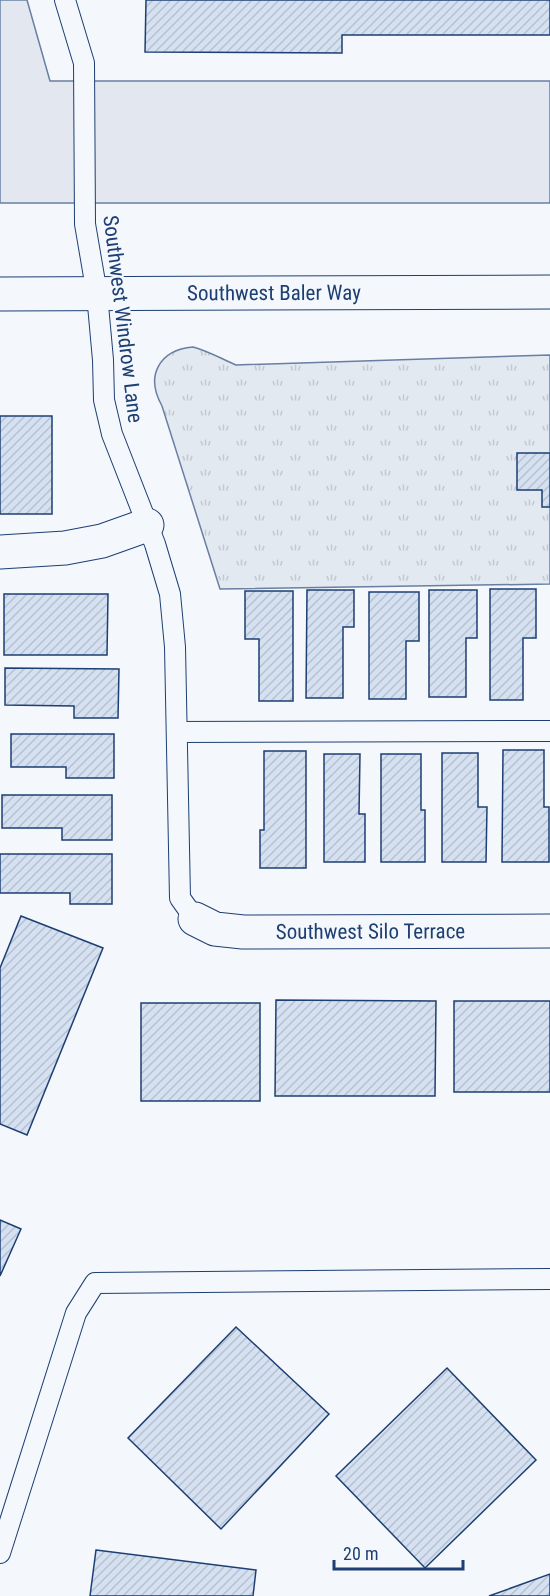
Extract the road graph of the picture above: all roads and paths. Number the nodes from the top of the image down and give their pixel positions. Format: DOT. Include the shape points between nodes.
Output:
graph roads {
  1 [pos="65,0"];
  2 [pos="550,292"];
  3 [pos="0,294"];
  4 [pos="97,294"];
  5 [pos="147,525"];
  6 [pos="0,552"];
  7 [pos="550,731"];
  8 [pos="177,732"];
  9 [pos="195,919"];
  10 [pos="550,931"];
  11 [pos="550,1279"];
  12 [pos="0,1553"];
  1 -- 4 [label="lane, Southwest Windrow Lane" via="84,63 85,224"];
  2 -- 4 [label="street, Southwest Baler Way"];
  3 -- 4 [label="street, Southwest Baler Way"];
  4 -- 5 [label="lane, Southwest Windrow Lane" via="104,400 112,434"];
  5 -- 6 [label="street" via="102,541 65,548"];
  5 -- 8 [label="lane, Southwest Windrow Lane" via="170,594"];
  7 -- 8 [label="lane"];
  8 -- 9 [label="lane, Southwest Windrow Lane" via="180,898"];
  9 -- 10 [label="street, Southwest Silo Terrace" via="215,929 243,932"];
  11 -- 12 [label="lane" via="95,1283 76,1313"];
}
